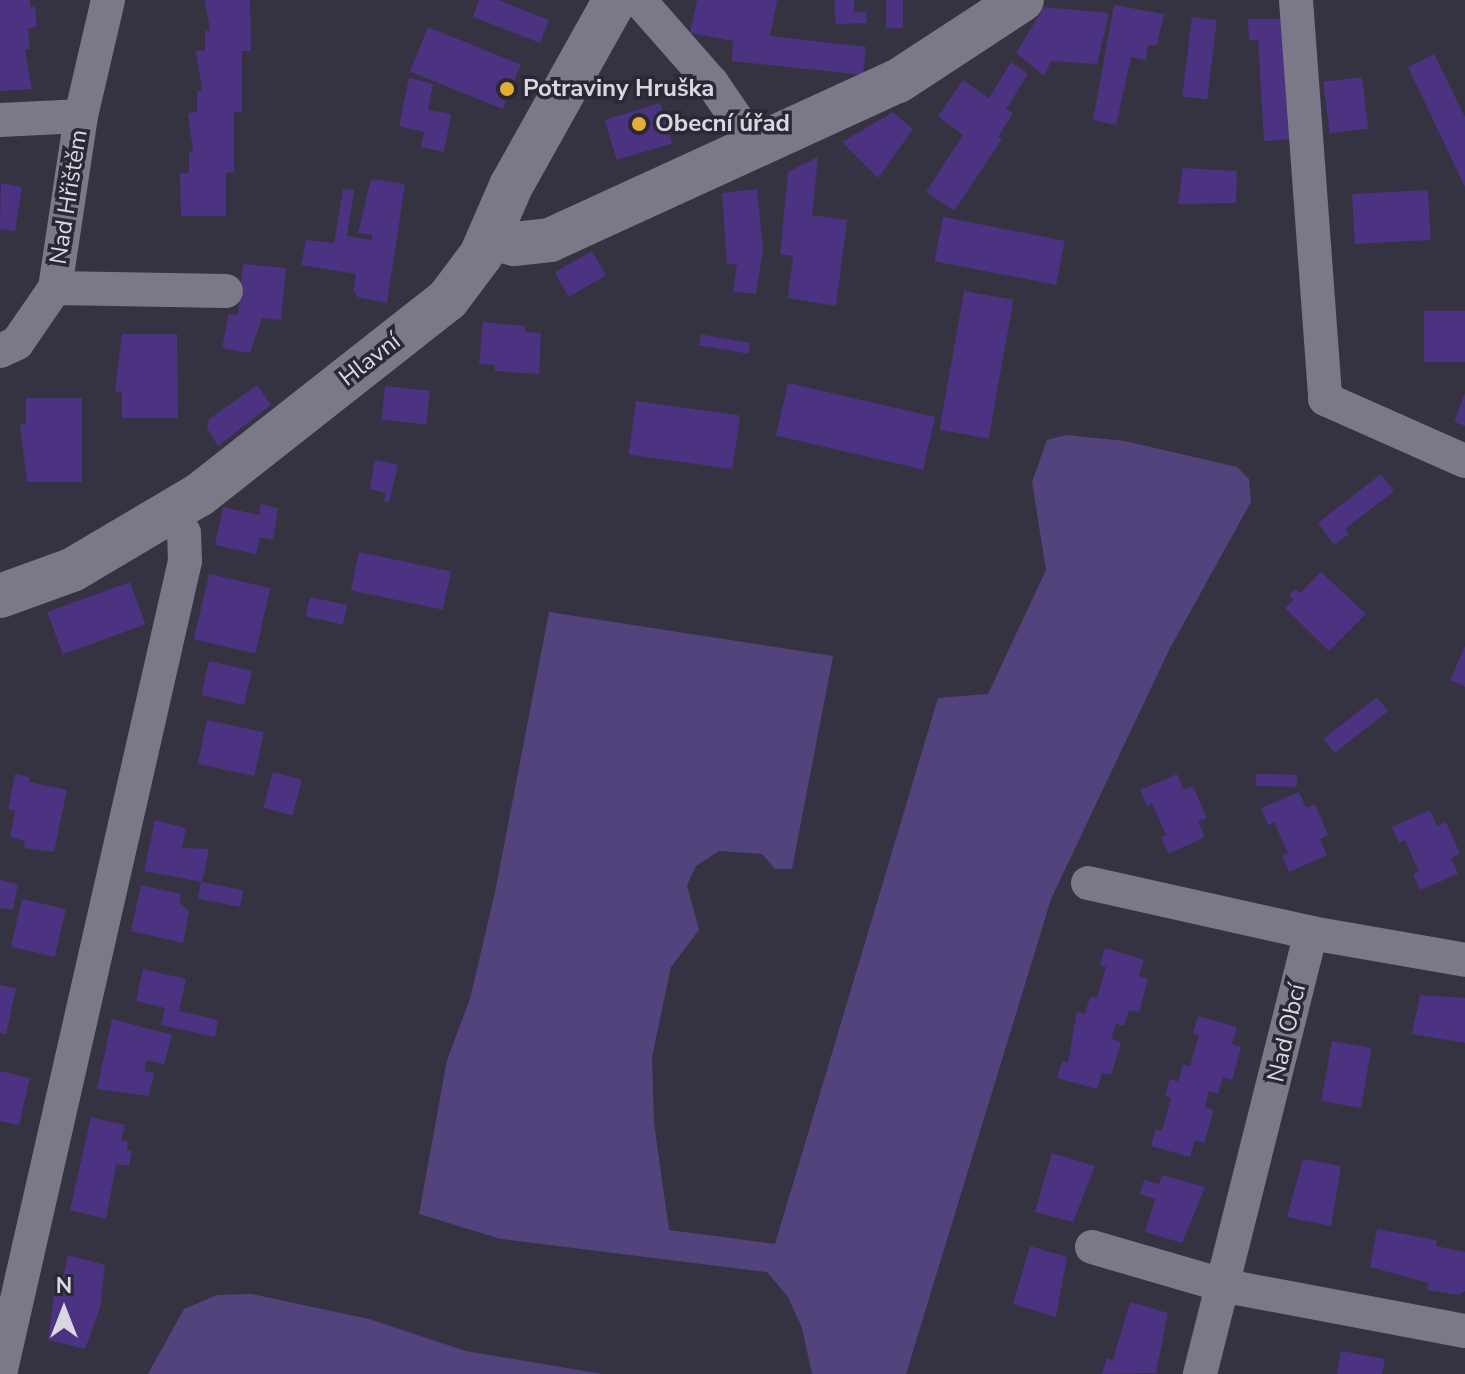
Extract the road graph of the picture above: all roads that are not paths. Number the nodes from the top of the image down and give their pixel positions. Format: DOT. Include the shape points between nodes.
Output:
graph roads {
  1 [pos="108,0"];
  2 [pos="615,0"];
  3 [pos="639,0"];
  4 [pos="1022,0"];
  5 [pos="1296,0"];
  6 [pos="81,116"];
  7 [pos="0,120"];
  8 [pos="755,146"];
  9 [pos="489,238"];
  10 [pos="55,288"];
  11 [pos="226,291"];
  12 [pos="0,351"];
  13 [pos="1465,461"];
  14 [pos="172,512"];
  15 [pos="0,596"];
  16 [pos="1088,883"];
  17 [pos="1311,933"];
  18 [pos="1465,960"];
  19 [pos="1092,1247"];
  20 [pos="1226,1286"];
  21 [pos="1465,1331"];
  22 [pos="0,1374"];
  23 [pos="1200,1374"];
  1 -- 6 [label="street, Nad Hřištěm"];
  2 -- 9 [label="street, Hlavní" via="511,186"];
  3 -- 8 [label="street" via="712,83"];
  4 -- 8 [label="street" via="898,81"];
  5 -- 13 [label="street" via="1325,399"];
  6 -- 7 [label="street, Nad Hřištěm"];
  6 -- 10 [label="street, Nad Hřištěm"];
  8 -- 9 [label="street" via="550,240 514,244"];
  9 -- 14 [label="street, Hlavní" via="448,299"];
  10 -- 11 [label="street"];
  10 -- 12 [label="street, Nad Hřištěm" via="17,343"];
  14 -- 15 [label="street, Hlavní" via="72,570"];
  14 -- 22 [label="street" via="184,533 185,561"];
  16 -- 17 [label="street"];
  17 -- 18 [label="street"];
  17 -- 20 [label="street, Nad Obcí"];
  19 -- 20 [label="street"];
  20 -- 21 [label="street"];
  20 -- 23 [label="street, Nad Obcí"];
}
